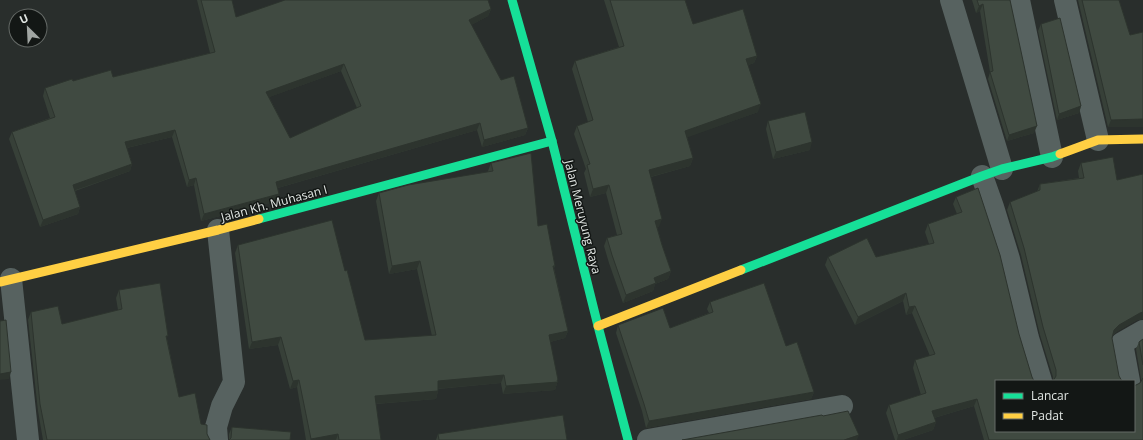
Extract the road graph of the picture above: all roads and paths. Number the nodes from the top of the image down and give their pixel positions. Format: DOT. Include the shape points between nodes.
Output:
graph roads {
  1 [pos="512,0"];
  2 [pos="951,0"];
  3 [pos="1019,0"];
  4 [pos="1065,0"];
  5 [pos="1098,140"];
  6 [pos="1143,140"];
  7 [pos="552,141"];
  8 [pos="1052,157"];
  9 [pos="992,172"];
  10 [pos="218,230"];
  11 [pos="6,281"];
  12 [pos="598,326"];
  13 [pos="1143,331"];
  14 [pos="1041,380"];
  15 [pos="1129,380"];
  16 [pos="842,406"];
  17 [pos="28,440"];
  18 [pos="217,440"];
  19 [pos="628,440"];
  20 [pos="648,440"];
  1 -- 7 [label="street, Jalan Meruyung Raya"];
  2 -- 9 [label="street"];
  3 -- 8 [label="street"];
  4 -- 5 [label="street"];
  5 -- 6 [label="street"];
  5 -- 8 [label="street"];
  7 -- 10 [label="street, Jalan Kh. Muhasan I"];
  7 -- 12 [label="street, Jalan Meruyung Raya"];
  8 -- 9 [label="street"];
  9 -- 12 [label="street"];
  9 -- 14 [label="street" via="993,207"];
  10 -- 11 [label="street, Jalan Kh. Muhasan I"];
  10 -- 18 [label="street" via="234,382 222,406 216,427"];
  11 -- 17 [label="street"];
  12 -- 19 [label="street, Jalan Meruyung Raya"];
  13 -- 15 [label="street" via="1122,343"];
  16 -- 20 [label="street"];
}
